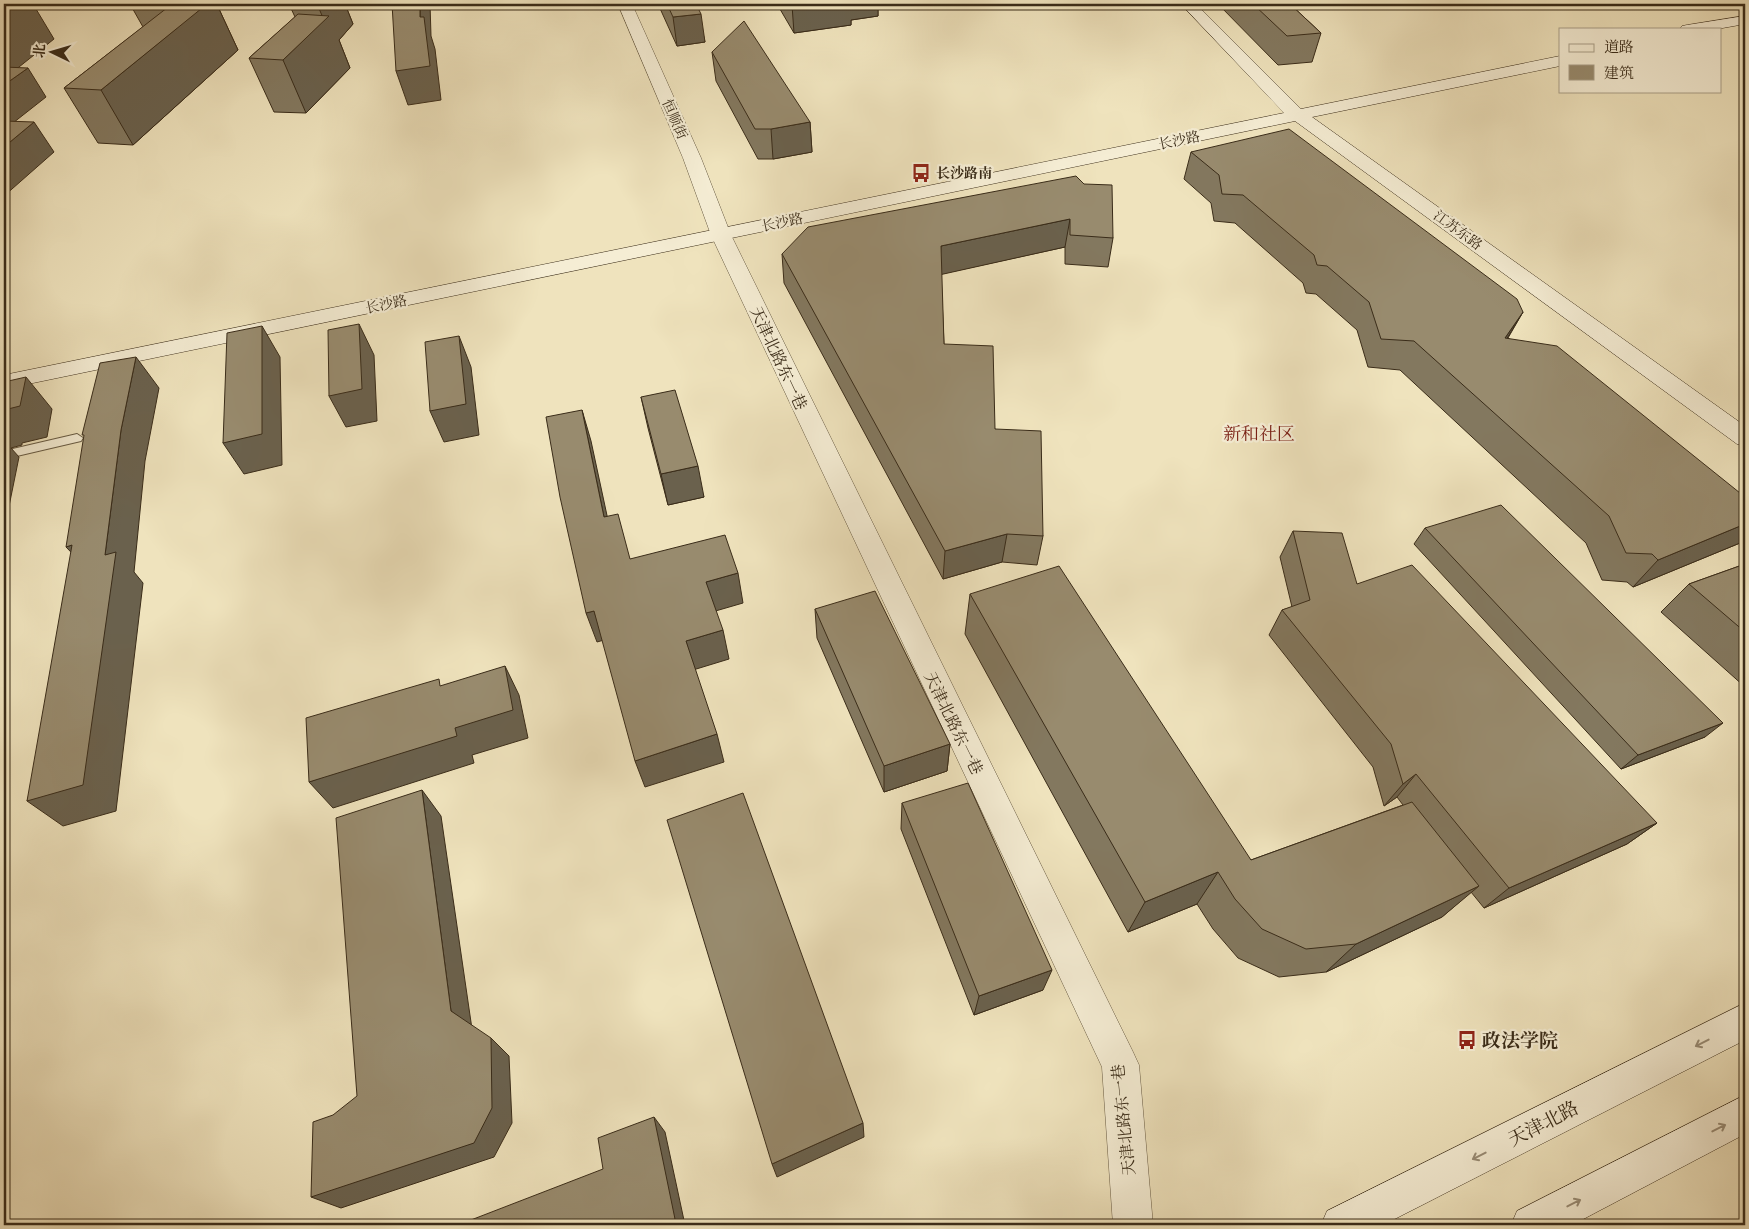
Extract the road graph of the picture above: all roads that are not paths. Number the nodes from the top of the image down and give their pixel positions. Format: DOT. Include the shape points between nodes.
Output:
graph roads {
  1 [pos="625,4"];
  2 [pos="1188,4"];
  3 [pos="1745,20"];
  4 [pos="1745,27"];
  5 [pos="1693,28"];
  6 [pos="1722,31"];
  7 [pos="1559,54"];
  8 [pos="1559,61"];
  9 [pos="1294,112"];
  10 [pos="719,230"];
  11 [pos="4,373"];
  12 [pos="4,382"];
  13 [pos="77,438"];
  14 [pos="1745,438"];
  15 [pos="4,454"];
  16 [pos="1745,1021"];
  17 [pos="1745,1114"];
  18 [pos="1133,1225"];
  19 [pos="1341,1225"];
  20 [pos="1531,1225"];
  1 -- 10 [label="street, 恒顺街" via="692,158"];
  2 -- 9 [label="street, 江苏东路"];
  3 -- 5 [label="street"];
  4 -- 6 [label="street"];
  7 -- 9 [label="street, 长沙路"];
  8 -- 9 [label="street, 长沙路"];
  9 -- 10 [label="street, 长沙路"];
  9 -- 14 [label="street, 江苏东路"];
  10 -- 11 [label="street, 长沙路"];
  10 -- 12 [label="street, 长沙路"];
  10 -- 18 [label="street, 天津北路东一巷" via="1120,1065"];
  13 -- 15 [label="lane"];
  16 -- 19 [label="street, 天津北路, one-way"];
  20 -- 17 [label="street, one-way"];
}
